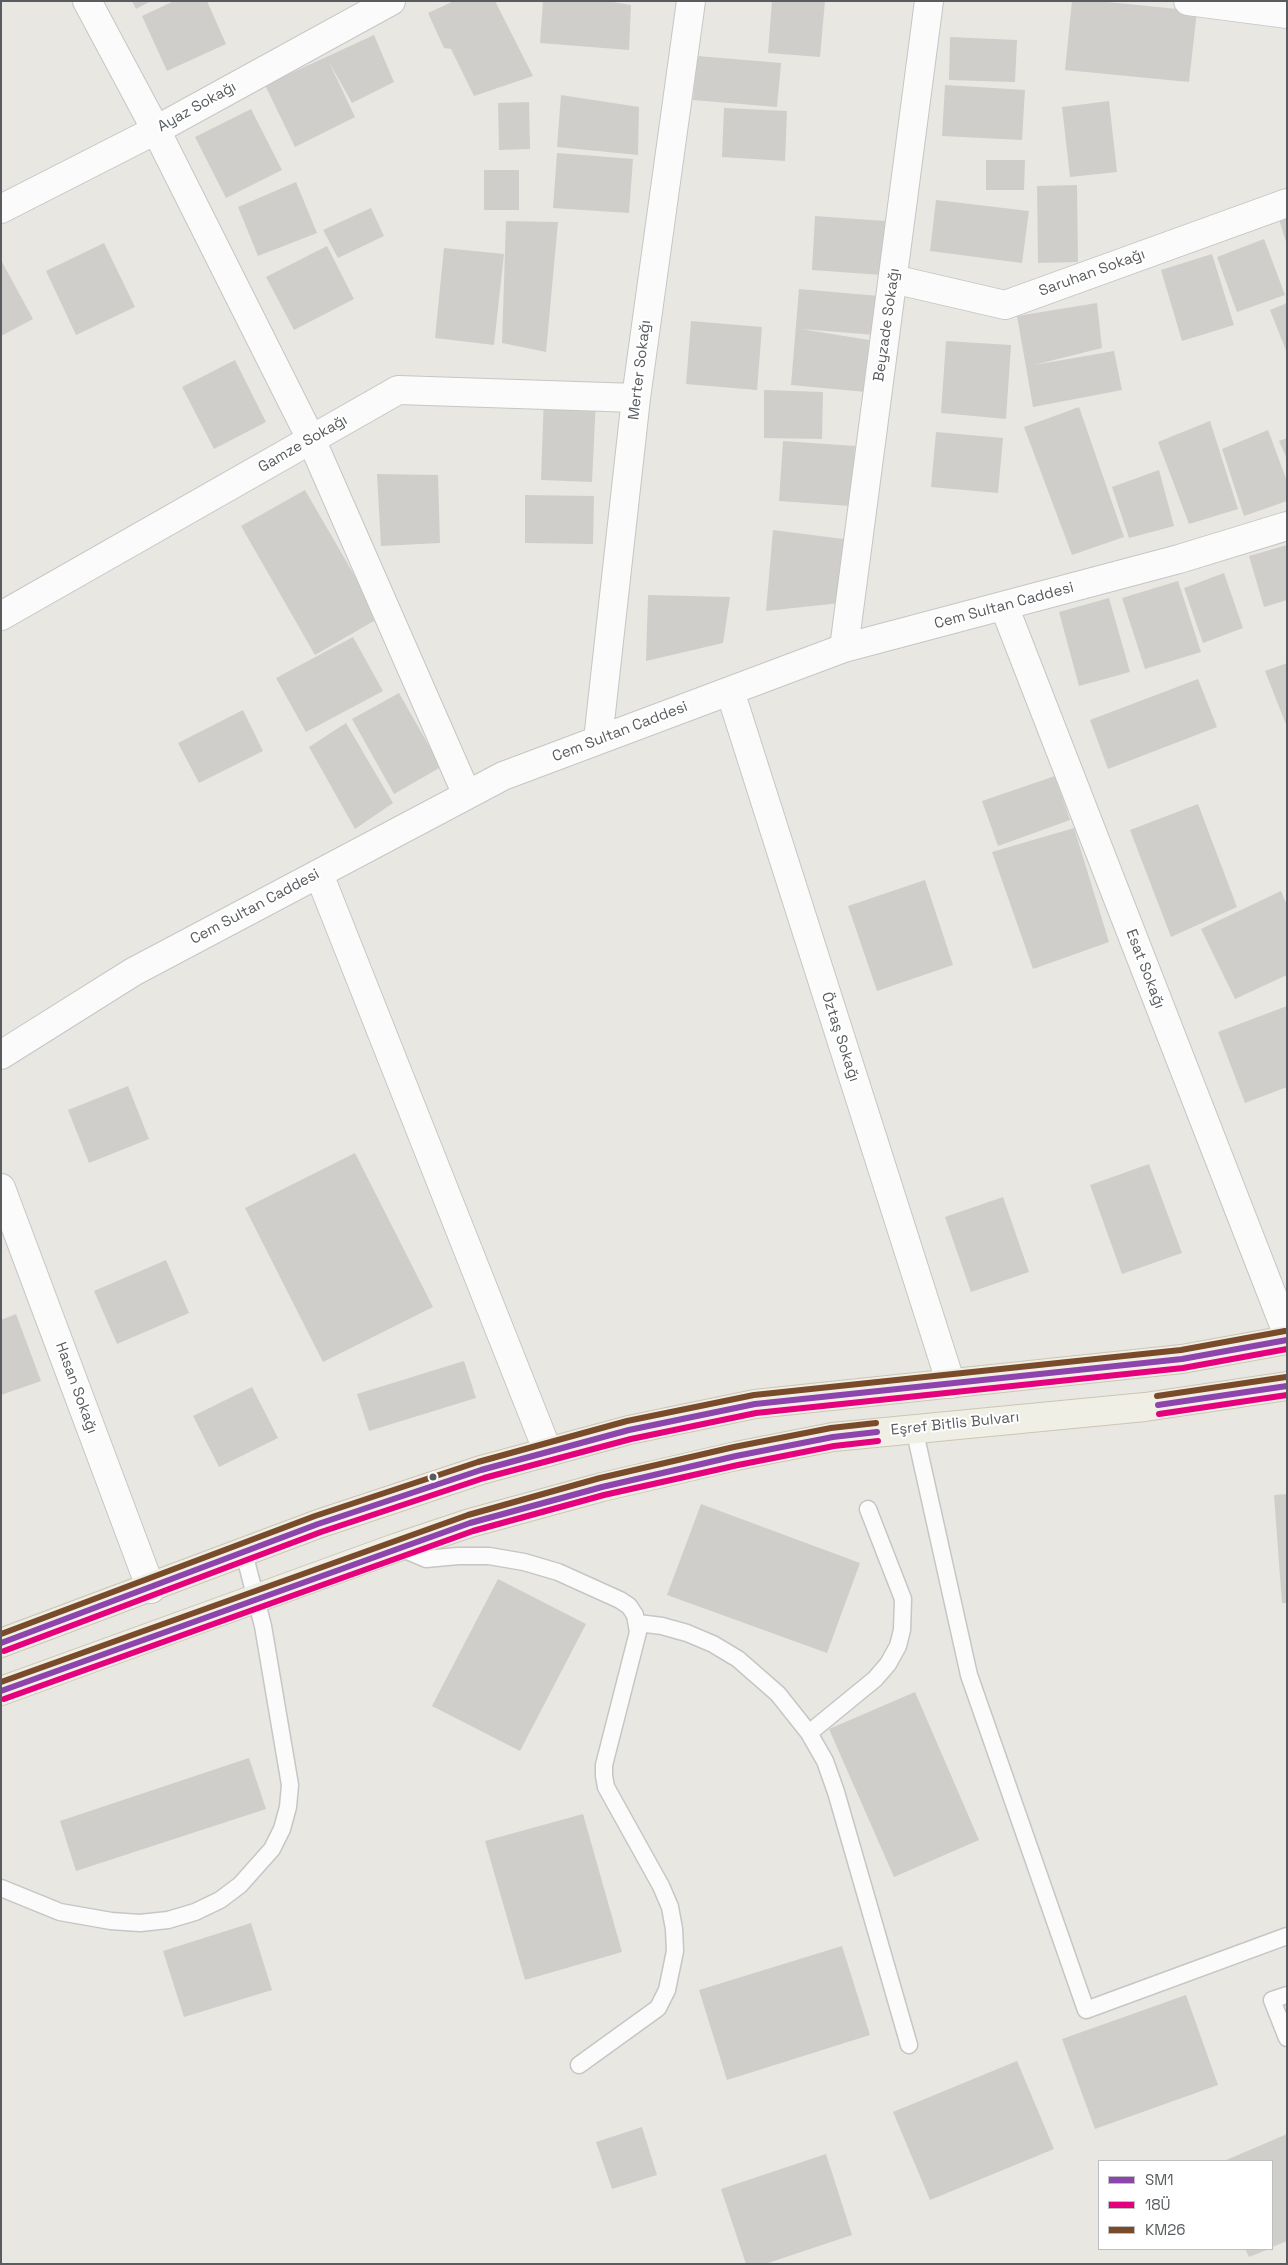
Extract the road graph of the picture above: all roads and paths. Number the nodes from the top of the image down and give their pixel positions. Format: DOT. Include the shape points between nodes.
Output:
graph roads {
  1 [pos="87,1"];
  2 [pos="391,1"];
  3 [pos="691,1"];
  4 [pos="929,1"];
  5 [pos="1188,1"];
  6 [pos="1224,4"];
  7 [pos="1287,14"];
  8 [pos="156,130"];
  9 [pos="1287,203"];
  10 [pos="1,209"];
  11 [pos="893,279"];
  12 [pos="636,398"];
  13 [pos="311,439"];
  14 [pos="1287,526"];
  15 [pos="1004,606"];
  16 [pos="1,616"];
  17 [pos="844,648"];
  18 [pos="730,691"];
  19 [pos="598,740"];
  20 [pos="467,795"];
  21 [pos="319,874"];
  22 [pos="1,1055"];
  23 [pos="1,1188"];
  24 [pos="1287,1333"];
  25 [pos="1287,1340"];
  26 [pos="951,1384"];
  27 [pos="1287,1386"];
  28 [pos="914,1428"];
  29 [pos="548,1452"];
  30 [pos="868,1509"];
  31 [pos="398,1547"];
  32 [pos="244,1553"];
  33 [pos="151,1589"];
  34 [pos="256,1598"];
  35 [pos="638,1623"];
  36 [pos="1,1644"];
  37 [pos="1,1691"];
  38 [pos="809,1733"];
  39 [pos="1,1888"];
  40 [pos="1287,1936"];
  41 [pos="1287,1995"];
  42 [pos="1287,2038"];
  43 [pos="909,2045"];
  44 [pos="579,2065"];
  1 -- 8 [label="street"];
  2 -- 8 [label="street, Ayaz Sokağı"];
  3 -- 12 [label="street, Merter Sokağı"];
  4 -- 11 [label="street, Beyzade Sokağı"];
  5 -- 6 [label="street"];
  6 -- 7 [label="street"];
  8 -- 10 [label="street, Ayaz Sokağı"];
  8 -- 13 [label="street"];
  9 -- 11 [label="street, Saruhan Sokağı" via="1005,305"];
  11 -- 17 [label="street, Beyzade Sokağı"];
  12 -- 13 [label="street, Gamze Sokağı" via="398,390"];
  12 -- 19 [label="street, Merter Sokağı"];
  13 -- 16 [label="street, Gamze Sokağı"];
  13 -- 20 [label="street"];
  14 -- 15 [label="street, Cem Sultan Caddesi" via="1179,560"];
  15 -- 17 [label="street, Cem Sultan Caddesi"];
  15 -- 24 [label="street, Esat Sokağı"];
  17 -- 18 [label="street, Cem Sultan Caddesi"];
  18 -- 19 [label="street, Cem Sultan Caddesi"];
  18 -- 26 [label="street, Öztaş Sokağı"];
  19 -- 20 [label="street, Cem Sultan Caddesi" via="503,776"];
  20 -- 21 [label="street, Cem Sultan Caddesi"];
  21 -- 22 [label="street, Cem Sultan Caddesi" via="133,972"];
  21 -- 29 [label="street"];
  23 -- 33 [label="street, Hasan Sokağı"];
  25 -- 26 [label="main road" via="1182,1359"];
  26 -- 29 [label="main road" via="755,1404 629,1430"];
  27 -- 28 [label="main road, Eşref Bitlis Bulvarı" via="1145,1407"];
  28 -- 31 [label="main road, Eşref Bitlis Bulvarı" via="833,1437 736,1456 602,1487 470,1523"];
  28 -- 40 [label="lane" via="969,1675 1086,2010"];
  29 -- 32 [label="main road" via="481,1470 318,1524"];
  30 -- 38 [label="lane" via="903,1599 898,1646 875,1680"];
  31 -- 34 [label="main road, Eşref Bitlis Bulvarı"];
  31 -- 35 [label="lane" via="426,1559 489,1556 558,1572 620,1600 629,1606"];
  32 -- 33 [label="main road"];
  32 -- 34 [label="lane"];
  33 -- 36 [label="main road"];
  34 -- 37 [label="main road, Eşref Bitlis Bulvarı"];
  34 -- 39 [label="lane" via="290,1785 282,1829 257,1868 220,1900 195,1912 168,1920 140,1923 111,1922 60,1912"];
  35 -- 38 [label="lane" via="687,1633 738,1659 778,1694"];
  35 -- 44 [label="lane" via="604,1776 609,1793 670,1907 675,1951 666,1990 658,2008"];
  38 -- 43 [label="lane" via="825,1761 836,1792"];
  41 -- 42 [label="lane" via="1272,2000"];
}
